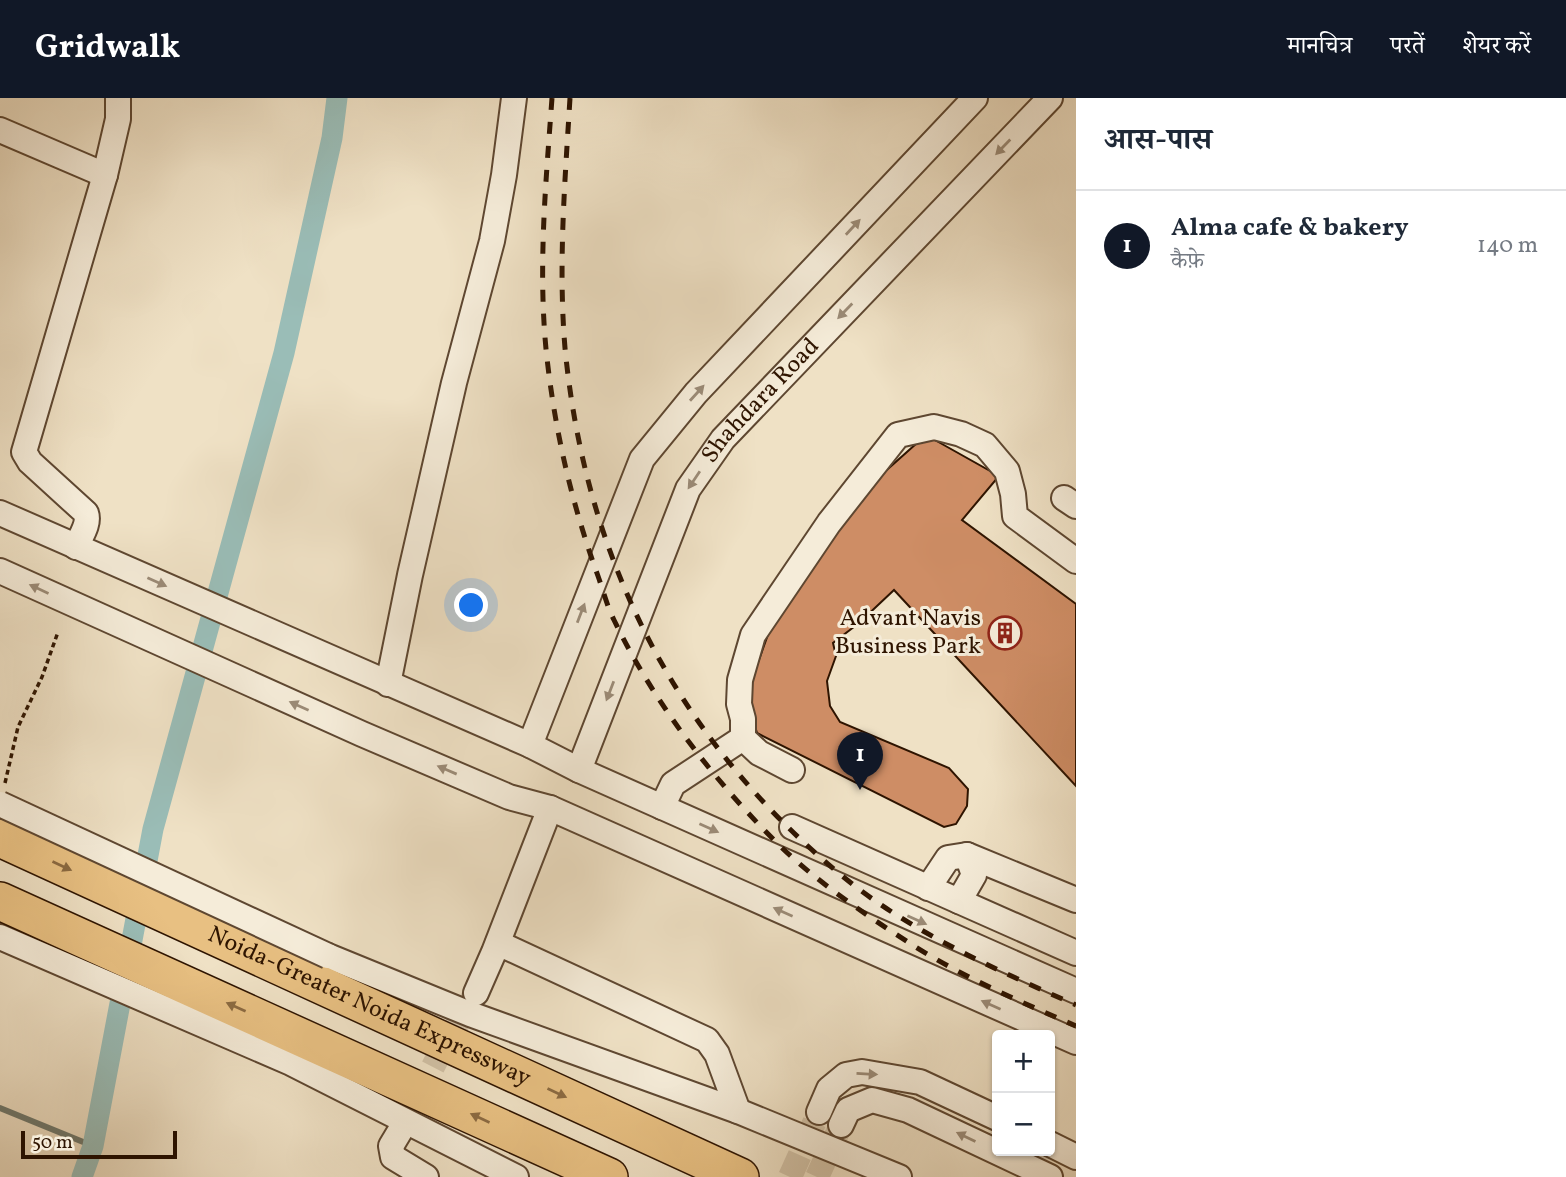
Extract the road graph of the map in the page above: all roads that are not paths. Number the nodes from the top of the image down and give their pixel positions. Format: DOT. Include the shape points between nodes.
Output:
graph roads {
  1 [pos="118,98"];
  2 [pos="514,98"];
  3 [pos="975,98"];
  4 [pos="1050,98"];
  5 [pos="0,130"];
  6 [pos="105,175"];
  7 [pos="0,513"];
  8 [pos="85,551"];
  9 [pos="1076,561"];
  10 [pos="0,571"];
  11 [pos="381,681"];
  12 [pos="739,704"];
  13 [pos="743,738"];
  14 [pos="718,743"];
  15 [pos="530,745"];
  16 [pos="579,771"];
  17 [pos="792,771"];
  18 [pos="1,799"];
  19 [pos="662,807"];
  20 [pos="550,808"];
  21 [pos="792,827"];
  22 [pos="0,838"];
  23 [pos="967,855"];
  24 [pos="928,888"];
  25 [pos="1076,900"];
  26 [pos="0,901"];
  27 [pos="959,901"];
  28 [pos="0,937"];
  29 [pos="498,943"];
  30 [pos="1076,953"];
  31 [pos="322,969"];
  32 [pos="1076,991"];
  33 [pos="476,993"];
  34 [pos="1076,1042"];
  35 [pos="295,1049"];
  36 [pos="738,1111"];
  37 [pos="819,1112"];
  38 [pos="992,1116"];
  39 [pos="841,1125"];
  40 [pos="400,1131"];
  41 [pos="1055,1146"];
  42 [pos="1076,1157"];
  43 [pos="426,1177"];
  44 [pos="516,1177"];
  45 [pos="609,1177"];
  46 [pos="740,1177"];
  47 [pos="898,1177"];
  48 [pos="1049,1177"];
  1 -- 6 [label="street"];
  2 -- 11 [label="street" via="492,241"];
  15 -- 3 [label="street, one-way" via="642,458 696,393"];
  4 -- 16 [label="street, Shahdara Road, one-way" via="723,439 688,489"];
  5 -- 6 [label="street"];
  6 -- 8 [label="street" via="24,452 86,513"];
  7 -- 8 [label="street"];
  8 -- 11 [label="street, one-way"];
  9 -- 12 [label="street" via="1015,516 1007,471 985,445 934,427 898,435 829,523 753,635 740,680"];
  20 -- 10 [label="street, one-way" via="509,797 362,734"];
  11 -- 15 [label="street"];
  12 -- 13 [label="street"];
  12 -- 14 [label="street"];
  13 -- 17 [label="street" via="759,753"];
  13 -- 19 [label="street" via="673,784"];
  15 -- 16 [label="street"];
  16 -- 19 [label="street"];
  18 -- 31 [label="street, bridge"];
  19 -- 32 [label="street, one-way"];
  20 -- 29 [label="street"];
  34 -- 20 [label="street, one-way"];
  21 -- 24 [label="street"];
  22 -- 31 [label="highway, Noida-Greater Noida Expressway, one-way"];
  23 -- 24 [label="street" via="948,858"];
  23 -- 25 [label="street"];
  23 -- 27 [label="street" via="974,875"];
  24 -- 27 [label="street"];
  35 -- 26 [label="highway, one-way"];
  27 -- 30 [label="street"];
  28 -- 35 [label="street"];
  29 -- 33 [label="street"];
  29 -- 36 [label="street" via="707,1040"];
  31 -- 36 [label="street" via="470,1014"];
  31 -- 46 [label="highway, Noida-Greater Noida Expressway, one-way"];
  35 -- 44 [label="street"];
  45 -- 35 [label="highway, one-way"];
  36 -- 47 [label="street"];
  37 -- 38 [label="street, one-way" via="829,1088 862,1072 920,1082"];
  48 -- 39 [label="street, one-way" via="908,1110 872,1100 848,1110"];
  40 -- 43 [label="street" via="391,1146 393,1157"];
  41 -- 42 [label="street"];
}
